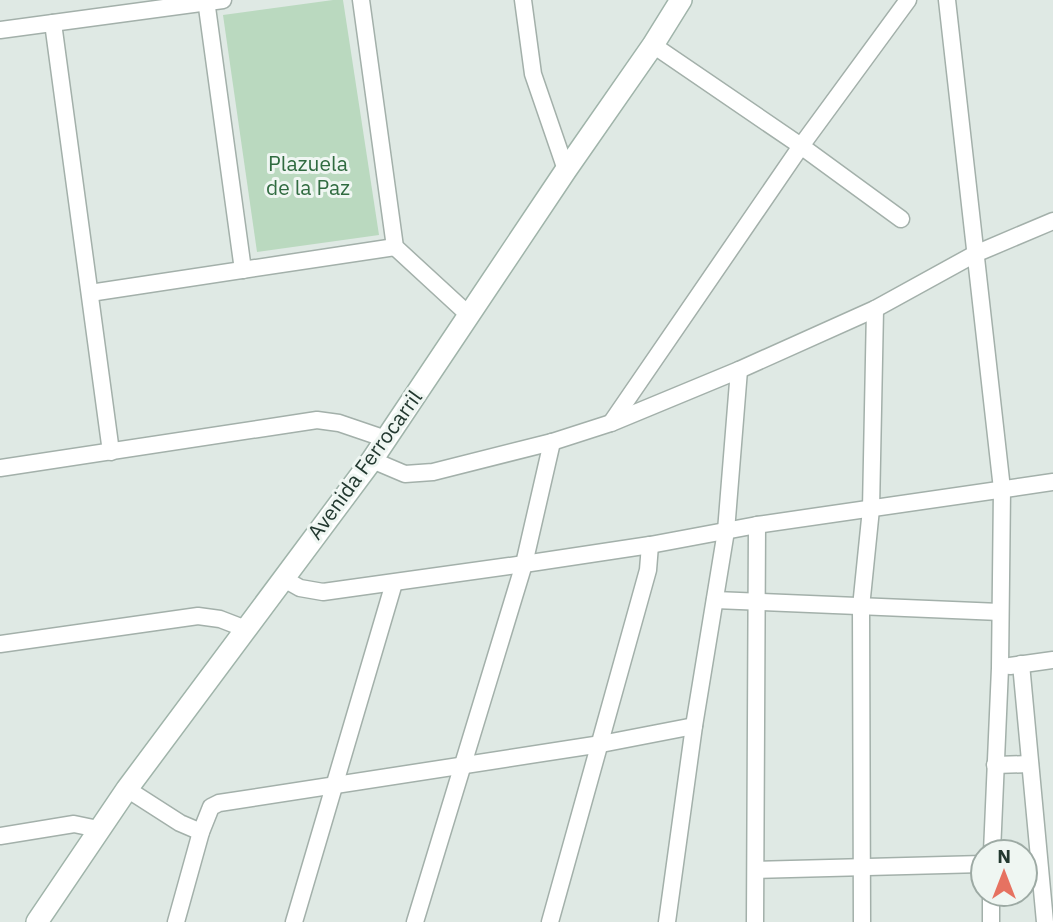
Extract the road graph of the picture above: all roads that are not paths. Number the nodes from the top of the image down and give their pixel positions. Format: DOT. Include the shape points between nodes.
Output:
graph roads {
  1 [pos="223,0"];
  2 [pos="361,0"];
  3 [pos="523,0"];
  4 [pos="681,0"];
  5 [pos="908,0"];
  6 [pos="206,1"];
  7 [pos="944,2"];
  8 [pos="53,23"];
  9 [pos="0,30"];
  10 [pos="653,46"];
  11 [pos="801,146"];
  12 [pos="566,170"];
  13 [pos="901,219"];
  14 [pos="1053,220"];
  15 [pos="395,247"];
  16 [pos="975,254"];
  17 [pos="243,270"];
  18 [pos="90,293"];
  19 [pos="875,309"];
  20 [pos="470,316"];
  21 [pos="739,370"];
  22 [pos="611,423"];
  23 [pos="386,439"];
  24 [pos="552,442"];
  25 [pos="111,452"];
  26 [pos="372,460"];
  27 [pos="0,468"];
  28 [pos="1053,482"];
  29 [pos="1002,489"];
  30 [pos="871,509"];
  31 [pos="757,525"];
  32 [pos="726,531"];
  33 [pos="650,545"];
  34 [pos="524,564"];
  35 [pos="284,579"];
  36 [pos="394,583"];
  37 [pos="715,600"];
  38 [pos="757,600"];
  39 [pos="861,607"];
  40 [pos="1000,612"];
  41 [pos="246,629"];
  42 [pos="0,644"];
  43 [pos="1053,660"];
  44 [pos="1021,664"];
  45 [pos="1000,668"];
  46 [pos="694,726"];
  47 [pos="601,744"];
  48 [pos="1030,764"];
  49 [pos="465,765"];
  50 [pos="995,765"];
  51 [pos="336,784"];
  52 [pos="127,789"];
  53 [pos="98,829"];
  54 [pos="201,832"];
  55 [pos="0,836"];
  56 [pos="992,838"];
  57 [pos="969,864"];
  58 [pos="863,867"];
  59 [pos="756,870"];
  60 [pos="37,922"];
  61 [pos="176,922"];
  62 [pos="294,922"];
  63 [pos="415,922"];
  64 [pos="550,922"];
  65 [pos="667,922"];
  66 [pos="755,922"];
  67 [pos="862,922"];
  68 [pos="1045,922"];
  1 -- 6 [label="street"];
  2 -- 15 [label="street"];
  3 -- 12 [label="street" via="533,74"];
  4 -- 10 [label="main road, Avenida Ferrocarril"];
  5 -- 11 [label="street"];
  6 -- 8 [label="street"];
  6 -- 17 [label="street"];
  7 -- 16 [label="street"];
  8 -- 9 [label="street"];
  8 -- 18 [label="street"];
  10 -- 11 [label="street"];
  10 -- 12 [label="main road, Avenida Ferrocarril"];
  11 -- 13 [label="street"];
  11 -- 22 [label="street"];
  12 -- 20 [label="main road, Avenida Ferrocarril"];
  14 -- 16 [label="street"];
  15 -- 17 [label="street"];
  15 -- 20 [label="street"];
  16 -- 19 [label="street"];
  16 -- 29 [label="street"];
  17 -- 18 [label="street"];
  18 -- 25 [label="street"];
  19 -- 21 [label="street"];
  19 -- 30 [label="street"];
  20 -- 23 [label="main road, Avenida Ferrocarril"];
  21 -- 22 [label="street"];
  21 -- 32 [label="street"];
  22 -- 24 [label="street"];
  23 -- 25 [label="street" via="317,420"];
  23 -- 26 [label="main road, Avenida Ferrocarril"];
  24 -- 26 [label="street" via="433,472 405,474"];
  24 -- 34 [label="street"];
  25 -- 27 [label="street"];
  26 -- 35 [label="main road, Avenida Ferrocarril"];
  28 -- 29 [label="street"];
  29 -- 30 [label="street"];
  29 -- 40 [label="street"];
  30 -- 31 [label="street"];
  30 -- 39 [label="street"];
  31 -- 32 [label="street"];
  31 -- 38 [label="street"];
  32 -- 33 [label="street"];
  32 -- 37 [label="street"];
  33 -- 34 [label="street"];
  33 -- 47 [label="street" via="648,570"];
  34 -- 36 [label="street"];
  34 -- 49 [label="street"];
  35 -- 36 [label="street" via="323,592"];
  35 -- 41 [label="main road, Avenida Ferrocarril"];
  36 -- 51 [label="street"];
  37 -- 38 [label="street"];
  37 -- 46 [label="street"];
  38 -- 39 [label="street"];
  38 -- 59 [label="street"];
  39 -- 40 [label="street"];
  39 -- 58 [label="street"];
  40 -- 45 [label="street"];
  41 -- 42 [label="street" via="198,616"];
  41 -- 52 [label="main road, Avenida Ferrocarril"];
  43 -- 44 [label="street"];
  44 -- 45 [label="street"];
  44 -- 48 [label="street"];
  45 -- 50 [label="street"];
  46 -- 47 [label="street"];
  46 -- 65 [label="street"];
  47 -- 49 [label="street"];
  47 -- 64 [label="street"];
  48 -- 50 [label="street"];
  48 -- 68 [label="street"];
  49 -- 51 [label="street"];
  49 -- 63 [label="street"];
  50 -- 56 [label="street"];
  51 -- 54 [label="street" via="219,803 211,807"];
  51 -- 62 [label="street"];
  52 -- 53 [label="main road, Avenida Ferrocarril"];
  52 -- 54 [label="street"];
  53 -- 55 [label="street" via="74,824"];
  53 -- 60 [label="main road, Avenida Ferrocarril"];
  54 -- 61 [label="street"];
  57 -- 58 [label="street"];
  58 -- 59 [label="street"];
  58 -- 67 [label="street"];
  59 -- 66 [label="street"];
}
